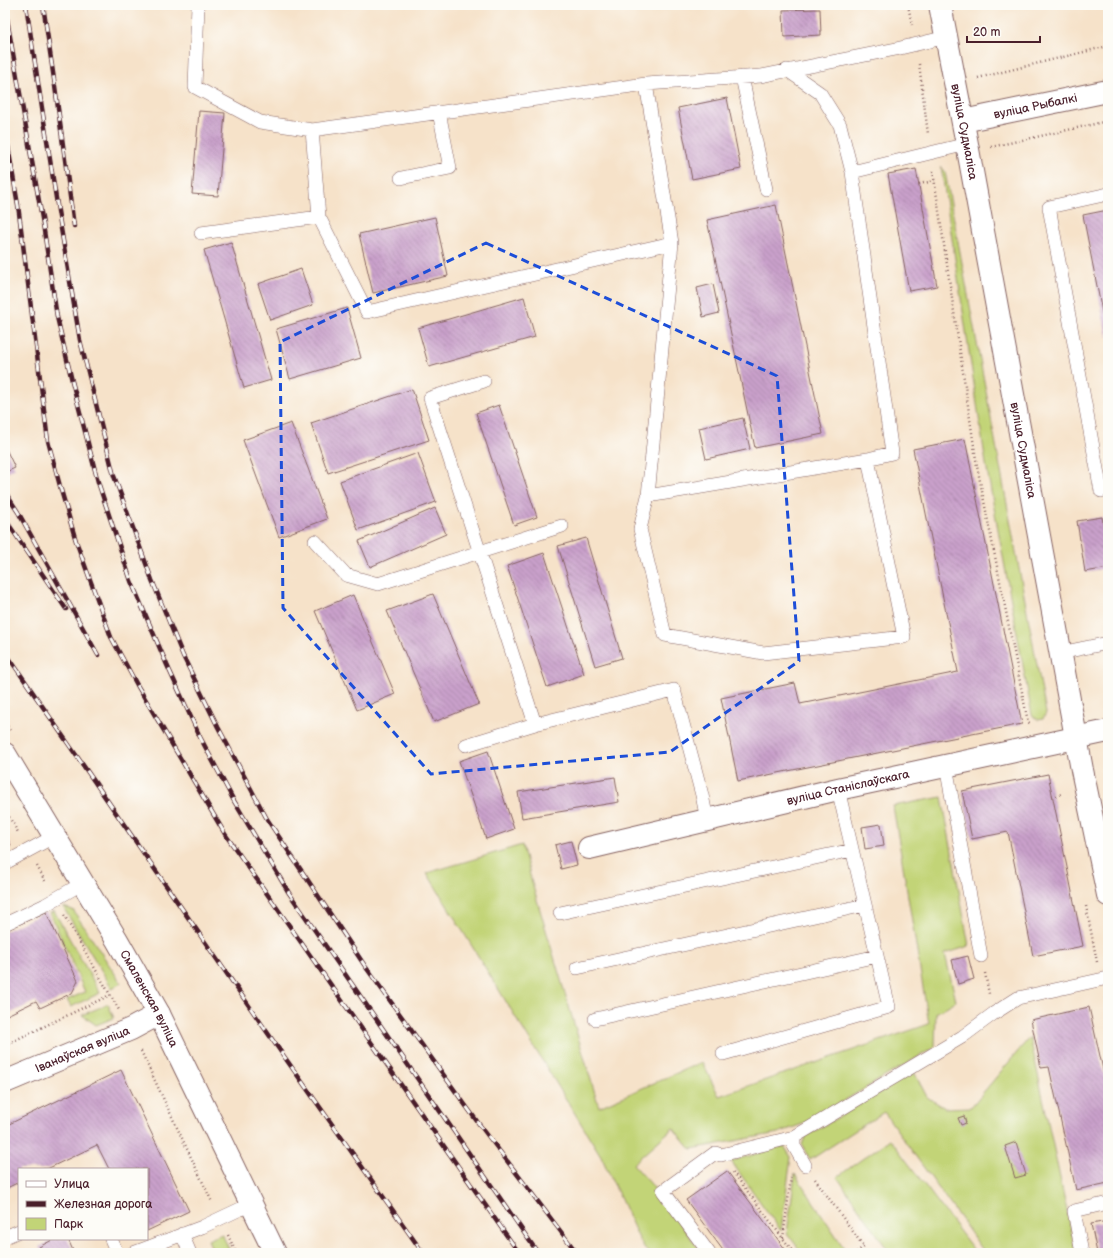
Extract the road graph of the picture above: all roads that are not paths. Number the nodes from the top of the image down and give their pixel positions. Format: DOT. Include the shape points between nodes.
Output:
graph roads {
  1 [pos="198,5"];
  2 [pos="940,5"];
  3 [pos="947,37"];
  4 [pos="787,70"];
  5 [pos="742,77"];
  6 [pos="646,84"];
  7 [pos="1108,90"];
  8 [pos="439,112"];
  9 [pos="963,121"];
  10 [pos="312,130"];
  11 [pos="967,144"];
  12 [pos="852,172"];
  13 [pos="401,178"];
  14 [pos="766,189"];
  15 [pos="1108,194"];
  16 [pos="319,217"];
  17 [pos="201,233"];
  18 [pos="672,243"];
  19 [pos="484,382"];
  20 [pos="868,459"];
  21 [pos="1101,491"];
  22 [pos="648,496"];
  23 [pos="562,526"];
  24 [pos="315,541"];
  25 [pos="480,551"];
  26 [pos="1108,643"];
  27 [pos="1060,653"];
  28 [pos="535,724"];
  29 [pos="1108,731"];
  30 [pos="1076,737"];
  31 [pos="466,745"];
  32 [pos="5,754"];
  33 [pos="946,766"];
  34 [pos="838,789"];
  35 [pos="707,820"];
  36 [pos="55,836"];
  37 [pos="589,848"];
  38 [pos="852,850"];
  39 [pos="5,863"];
  40 [pos="83,883"];
  41 [pos="1108,895"];
  42 [pos="865,905"];
  43 [pos="560,914"];
  44 [pos="5,924"];
  45 [pos="877,956"];
  46 [pos="981,956"];
  47 [pos="577,968"];
  48 [pos="1108,978"];
  49 [pos="159,1014"];
  50 [pos="595,1019"];
  51 [pos="722,1054"];
  52 [pos="5,1082"];
  53 [pos="794,1142"];
  54 [pos="805,1165"];
  55 [pos="1108,1203"];
  56 [pos="251,1204"];
  57 [pos="18,1231"];
  58 [pos="182,1234"];
  59 [pos="5,1237"];
  60 [pos="111,1240"];
  61 [pos="117,1253"];
  62 [pos="133,1253"];
  63 [pos="190,1253"];
  64 [pos="275,1253"];
  65 [pos="709,1253"];
  66 [pos="1082,1253"];
  1 -- 10 [label="lane" via="194,87 260,122"];
  2 -- 3 [label="street, вуліца Судмаліса"];
  3 -- 4 [label="lane"];
  3 -- 9 [label="street, вуліца Судмаліса"];
  4 -- 5 [label="lane"];
  4 -- 12 [label="lane" via="820,93 840,125"];
  5 -- 6 [label="lane"];
  5 -- 14 [label="lane"];
  6 -- 8 [label="lane"];
  6 -- 18 [label="lane"];
  7 -- 9 [label="street, вуліца Рыбалкі"];
  8 -- 10 [label="lane"];
  8 -- 13 [label="lane" via="450,168"];
  9 -- 11 [label="street, вуліца Судмаліса"];
  10 -- 16 [label="lane"];
  11 -- 12 [label="lane"];
  11 -- 27 [label="street, вуліца Судмаліса"];
  12 -- 20 [label="lane" via="892,453"];
  15 -- 21 [label="lane" via="1049,207"];
  16 -- 17 [label="lane"];
  16 -- 18 [label="lane" via="366,312"];
  18 -- 22 [label="lane"];
  19 -- 25 [label="lane" via="430,398"];
  20 -- 22 [label="lane"];
  20 -- 22 [label="lane" via="904,637 763,653 665,635 640,529"];
  23 -- 25 [label="lane"];
  24 -- 25 [label="lane" via="346,575 378,584"];
  25 -- 28 [label="lane"];
  26 -- 27 [label="lane"];
  27 -- 30 [label="street, вуліца Судмаліса"];
  28 -- 31 [label="lane"];
  28 -- 35 [label="lane" via="674,690"];
  29 -- 30 [label="street, вуліца Станіслаўскага"];
  30 -- 33 [label="street, вуліца Станіслаўскага"];
  30 -- 41 [label="street, вуліца Судмаліса"];
  32 -- 36 [label="street, Смаленская вуліца"];
  33 -- 34 [label="street, вуліца Станіслаўскага"];
  33 -- 46 [label="lane"];
  34 -- 35 [label="street, вуліца Станіслаўскага"];
  34 -- 38 [label="lane"];
  35 -- 37 [label="street, вуліца Станіслаўскага"];
  36 -- 39 [label="lane"];
  36 -- 40 [label="street, Смаленская вуліца"];
  38 -- 42 [label="lane"];
  38 -- 43 [label="lane"];
  40 -- 44 [label="lane"];
  40 -- 49 [label="street, Смаленская вуліца"];
  42 -- 45 [label="lane"];
  42 -- 47 [label="lane"];
  45 -- 50 [label="lane"];
  45 -- 51 [label="lane" via="889,1007"];
  48 -- 53 [label="lane" via="1018,998 962,1037"];
  49 -- 52 [label="street, Іванаўская вуліца" via="131,1029"];
  49 -- 56 [label="street, Смаленская вуліца"];
  53 -- 54 [label="lane"];
  53 -- 65 [label="lane" via="721,1155 715,1153 663,1191"];
  55 -- 66 [label="lane" via="1074,1211"];
  56 -- 58 [label="lane"];
  56 -- 64 [label="street, Смаленская вуліца"];
  57 -- 59 [label="lane"];
  58 -- 62 [label="lane"];
  58 -- 63 [label="lane"];
  60 -- 61 [label="lane"];
}
